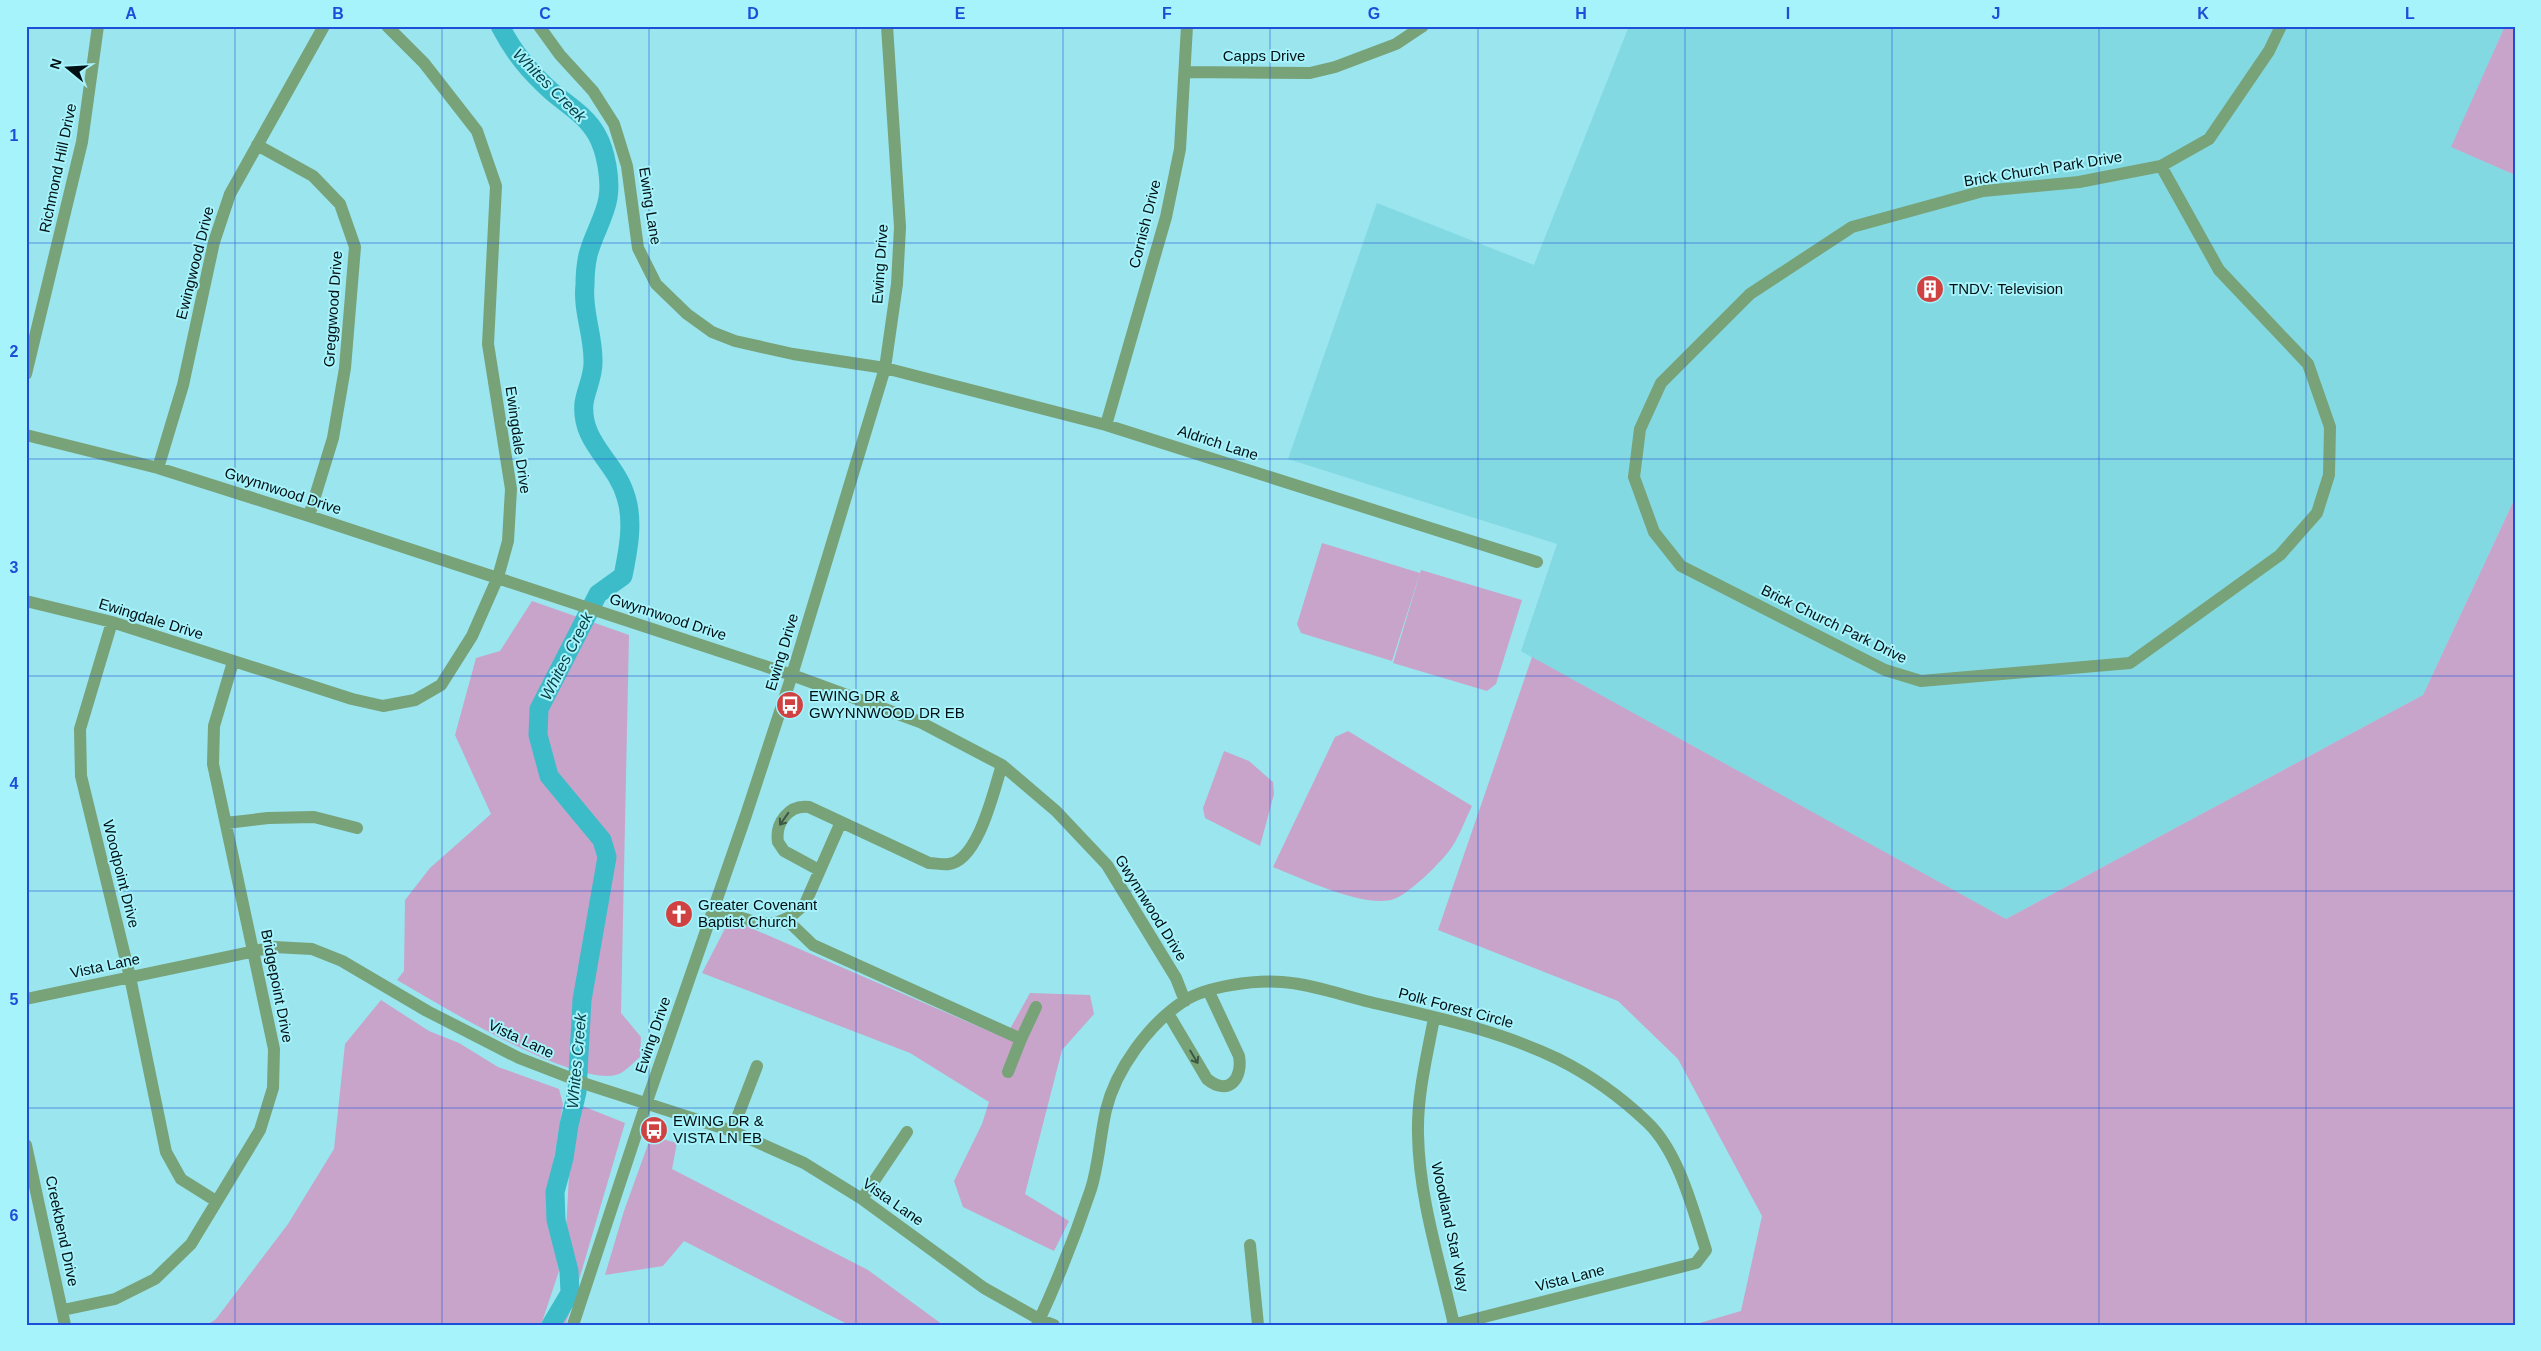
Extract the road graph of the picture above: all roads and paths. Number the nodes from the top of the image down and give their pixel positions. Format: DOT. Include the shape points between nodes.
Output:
graph roads {
  1 [pos="98,26"];
  2 [pos="324,26"];
  3 [pos="387,26"];
  4 [pos="539,26"];
  5 [pos="887,26"];
  6 [pos="1187,26"];
  7 [pos="1423,26"];
  8 [pos="2281,26"];
  9 [pos="1185,72"];
  10 [pos="257,145"];
  11 [pos="2161,166"];
  12 [pos="885,368"];
  13 [pos="26,374"];
  14 [pos="1106,425"];
  15 [pos="26,435"];
  16 [pos="158,468"];
  17 [pos="309,516"];
  18 [pos="1538,562"];
  19 [pos="498,577"];
  20 [pos="26,600"];
  21 [pos="112,622"];
  22 [pos="234,662"];
  23 [pos="792,675"];
  24 [pos="1002,765"];
  25 [pos="841,822"];
  26 [pos="226,823"];
  27 [pos="357,828"];
  28 [pos="818,870"];
  29 [pos="714,910"];
  30 [pos="786,919"];
  31 [pos="254,951"];
  32 [pos="130,977"];
  33 [pos="1209,992"];
  34 [pos="26,999"];
  35 [pos="1185,1000"];
  36 [pos="1036,1007"];
  37 [pos="1169,1015"];
  38 [pos="1434,1018"];
  39 [pos="1021,1039"];
  40 [pos="757,1066"];
  41 [pos="1008,1072"];
  42 [pos="646,1104"];
  43 [pos="732,1131"];
  44 [pos="907,1132"];
  45 [pos="26,1145"];
  46 [pos="862,1198"];
  47 [pos="216,1202"];
  48 [pos="1250,1245"];
  49 [pos="1696,1263"];
  50 [pos="63,1310"];
  51 [pos="1038,1322"];
  52 [pos="65,1325"];
  53 [pos="573,1325"];
  54 [pos="1054,1325"];
  55 [pos="1258,1325"];
  56 [pos="1453,1325"];
  1 -- 13 [label="street, Richmond Hill Drive" via="82,142"];
  2 -- 10 [label="street, Ewingwood Drive"];
  3 -- 19 [label="street, Ewingdale Drive" via="424,63 477,131 496,186 488,344 511,489 508,541"];
  4 -- 12 [label="street, Ewing Lane" via="593,91 614,124 627,166 638,248 656,284 680,308 712,332 735,340 793,354"];
  5 -- 12 [label="street, Ewing Drive" via="900,228 896,293"];
  6 -- 9 [label="street, Cornish Drive"];
  7 -- 9 [label="street, Capps Drive" via="1396,44 1310,73"];
  8 -- 11 [label="street, Brick Church Park Drive" via="2269,51 2209,139"];
  9 -- 14 [label="street, Cornish Drive" via="1180,149 1166,217"];
  10 -- 16 [label="street, Ewingwood Drive" via="230,194 214,242 183,385"];
  10 -- 17 [label="street, Greggwood Drive" via="313,176 340,204 355,247 345,368 333,438"];
  11 -- 11 [label="street, Brick Church Park Drive" via="2078,182 1983,191 1852,227 1750,294 1661,383 1640,429 1634,477 1654,532 1681,566 1885,670 1921,681 2130,664 2280,555 2317,513 2329,475 2330,427 2308,364 2219,270"];
  12 -- 14 [label="street, Aldrich Lane"];
  12 -- 23 [label="street, Ewing Drive"];
  14 -- 18 [label="street, Aldrich Lane"];
  15 -- 16 [label="street, Gwynnwood Drive"];
  16 -- 17 [label="street, Gwynnwood Drive"];
  17 -- 19 [label="street, Gwynnwood Drive"];
  19 -- 22 [label="street, Ewingdale Drive" via="472,636 441,685 416,700 382,706"];
  19 -- 23 [label="street, Gwynnwood Drive"];
  20 -- 21 [label="street, Ewingdale Drive"];
  21 -- 22 [label="street, Ewingdale Drive"];
  21 -- 32 [label="street, Woodpoint Drive" via="80,729 81,776"];
  22 -- 26 [label="street, Bridgepoint Drive" via="214,726 213,764"];
  23 -- 24 [label="street, Gwynnwood Drive" via="920,722"];
  23 -- 29 [label="street, Ewing Drive"];
  24 -- 25 [label="street" via="978,836 959,860 949,864 929,863"];
  24 -- 35 [label="street, Gwynnwood Drive" via="1056,811 1107,865 1176,978"];
  25 -- 28 [label="street"];
  25 -- 28 [label="street, one-way" via="809,807 798,806 779,825 778,842 784,851"];
  26 -- 27 [label="street" via="314,817"];
  26 -- 31 [label="street, Bridgepoint Drive"];
  28 -- 30 [label="street" via="805,904"];
  29 -- 30 [label="street" via="759,924"];
  29 -- 42 [label="street, Ewing Drive"];
  30 -- 39 [label="street" via="812,945"];
  31 -- 32 [label="street, Vista Lane"];
  31 -- 42 [label="street, Vista Lane" via="274,947 312,949 342,961 427,1011 519,1058"];
  31 -- 47 [label="street, Bridgepoint Drive" via="274,1050 273,1088 260,1130"];
  32 -- 34 [label="street, Vista Lane"];
  32 -- 47 [label="street, Woodpoint Drive" via="166,1152 181,1179"];
  33 -- 35 [label="street, Polk Forest Circle"];
  37 -- 33 [label="street, one-way" via="1207,1079 1214,1085 1231,1084 1241,1067 1239,1056"];
  33 -- 38 [label="street, Polk Forest Circle" via="1253,981 1284,982"];
  35 -- 37 [label="street, Polk Forest Circle"];
  36 -- 39 [label="street"];
  37 -- 51 [label="street, Polk Forest Circle" via="1121,1070 1107,1108 1091,1187"];
  38 -- 49 [label="street, Polk Forest Circle" via="1495,1032 1559,1060 1605,1087 1650,1124 1671,1154 1697,1222 1706,1250"];
  38 -- 56 [label="street, Woodland Star Way" via="1420,1100 1418,1133 1421,1181"];
  39 -- 41 [label="street"];
  40 -- 43 [label="street"];
  42 -- 43 [label="street, Vista Lane"];
  42 -- 53 [label="street, Ewing Drive"];
  43 -- 46 [label="street, Vista Lane" via="804,1163"];
  44 -- 46 [label="street"];
  45 -- 50 [label="street, Creekbend Drive"];
  46 -- 51 [label="street, Vista Lane" via="984,1288"];
  47 -- 50 [label="street, Bridgepoint Drive" via="191,1244 155,1279 115,1298"];
  48 -- 55 [label="street"];
  49 -- 56 [label="street, Vista Lane"];
  50 -- 52 [label="street, Creekbend Drive"];
  51 -- 54 [label="street, Vista Lane"];
}
